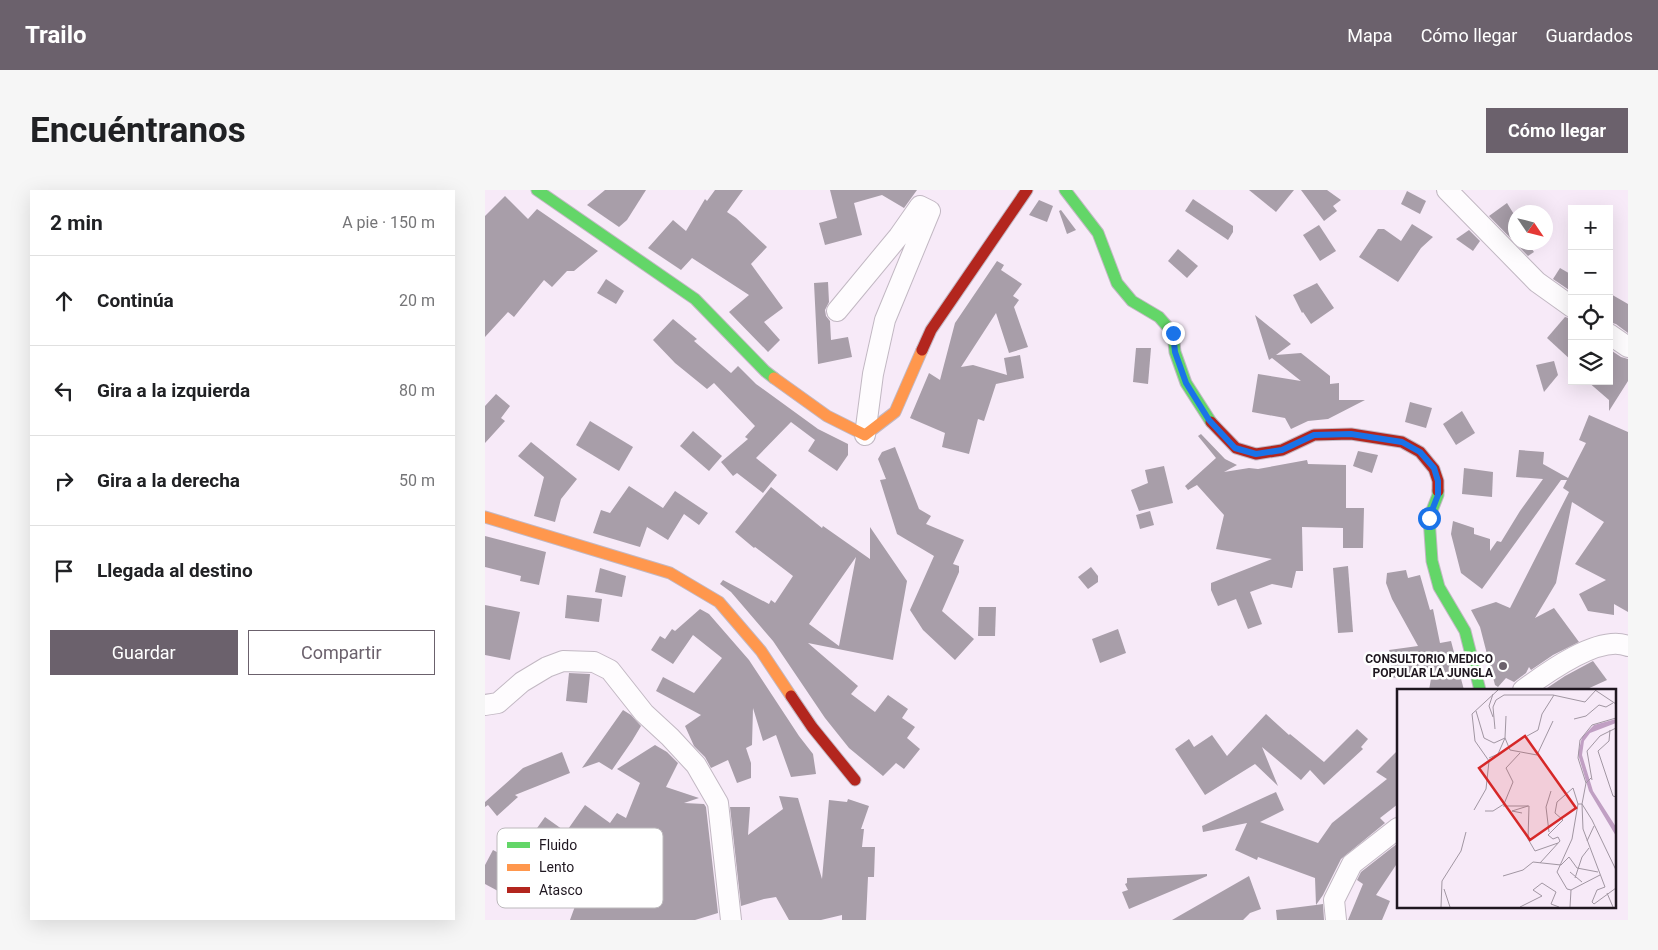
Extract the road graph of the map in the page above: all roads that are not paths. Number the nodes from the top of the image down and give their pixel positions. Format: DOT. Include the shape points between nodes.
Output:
graph roads {
  1 [pos="537,190"];
  2 [pos="1027,190"];
  3 [pos="1065,190"];
  4 [pos="1447,190"];
  5 [pos="1568,304"];
  6 [pos="837,311"];
  7 [pos="1613,337"];
  8 [pos="1628,347"];
  9 [pos="865,435"];
  10 [pos="485,517"];
  11 [pos="1628,646"];
  12 [pos="1481,689"];
  13 [pos="1524,689"];
  14 [pos="485,705"];
  15 [pos="855,780"];
  16 [pos="1397,829"];
  17 [pos="731,920"];
  18 [pos="1336,920"];
  1 -- 9 [label="street" via="695,299 765,371 827,416"];
  2 -- 9 [label="street" via="931,330 895,412"];
  3 -- 12 [label="street" via="1098,233 1117,283 1131,301 1159,317 1173,333 1175,352 1186,383 1209,420 1235,448 1256,454 1282,450 1314,435 1351,434 1402,442 1420,452 1434,468 1438,495 1429,518 1432,561 1439,587 1465,631"];
  4 -- 5 [label="street" via="1537,282"];
  6 -- 9 [label="street" via="920,206 931,210 885,320 873,374"];
  7 -- 8 [label="street"];
  10 -- 15 [label="street" via="670,573 719,602 761,650 812,727"];
  11 -- 13 [label="street" via="1607,644 1589,650"];
  14 -- 17 [label="street" via="498,703 522,682 547,667 563,662 594,662 610,670 644,713 696,765 718,803"];
  16 -- 18 [label="street" via="1352,864 1334,900"];
}
